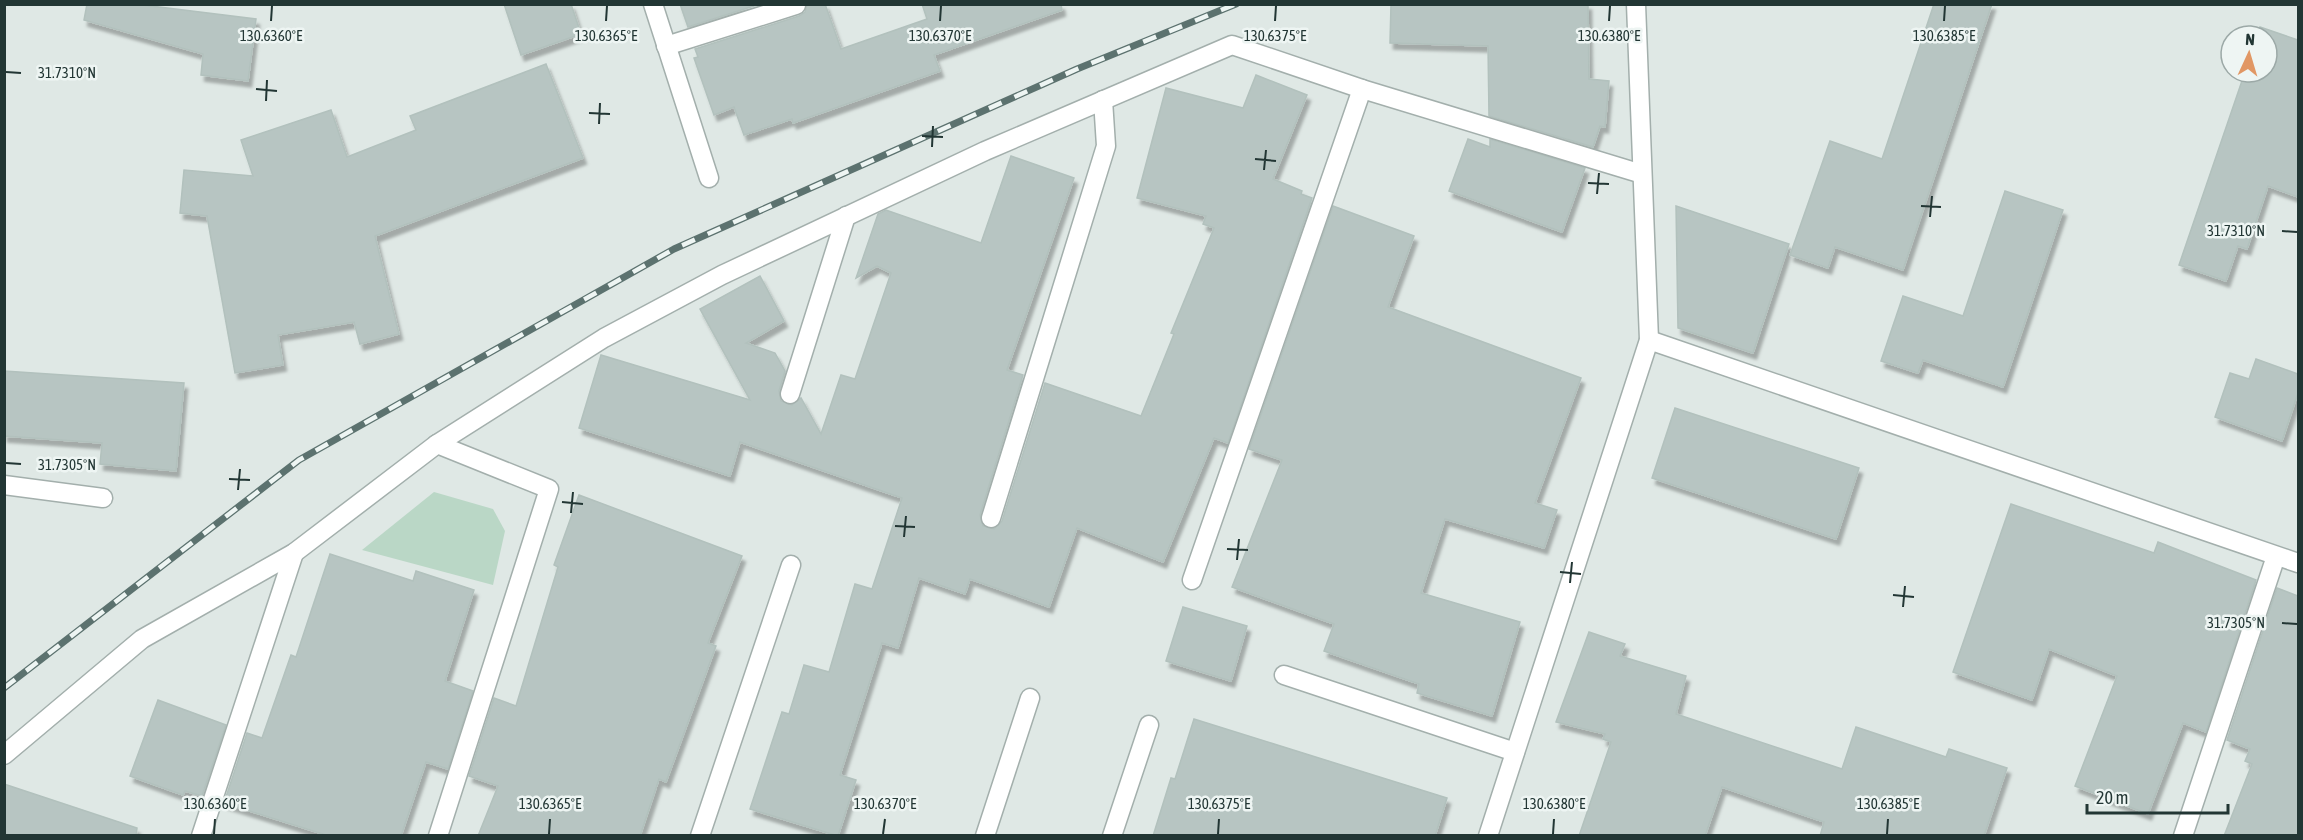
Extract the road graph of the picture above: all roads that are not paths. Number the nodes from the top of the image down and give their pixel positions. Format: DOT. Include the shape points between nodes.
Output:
graph roads {
  1 [pos="653,4"];
  2 [pos="1636,4"];
  3 [pos="796,5"];
  4 [pos="666,46"];
  5 [pos="1362,89"];
  6 [pos="1103,100"];
  7 [pos="1642,174"];
  8 [pos="709,178"];
  9 [pos="846,216"];
  10 [pos="1649,340"];
  11 [pos="790,394"];
  12 [pos="437,444"];
  13 [pos="4,485"];
  14 [pos="103,498"];
  15 [pos="991,518"];
  16 [pos="294,553"];
  17 [pos="2276,556"];
  18 [pos="2298,563"];
  19 [pos="790,565"];
  20 [pos="1192,580"];
  21 [pos="1284,675"];
  22 [pos="1030,698"];
  23 [pos="1149,725"];
  24 [pos="1515,752"];
  25 [pos="4,755"];
  26 [pos="201,836"];
  27 [pos="438,836"];
  28 [pos="700,836"];
  29 [pos="985,836"];
  30 [pos="1112,836"];
  31 [pos="1488,836"];
  32 [pos="2183,836"];
  1 -- 4 [label="street"];
  2 -- 7 [label="street"];
  3 -- 4 [label="street"];
  4 -- 8 [label="street"];
  5 -- 6 [label="street" via="1232,45"];
  5 -- 7 [label="street"];
  5 -- 20 [label="street"];
  6 -- 9 [label="street"];
  6 -- 15 [label="street" via="1106,146"];
  7 -- 10 [label="street"];
  9 -- 11 [label="street"];
  9 -- 12 [label="street" via="722,275 604,338"];
  10 -- 17 [label="street"];
  10 -- 24 [label="street"];
  12 -- 16 [label="street"];
  12 -- 27 [label="street" via="549,489"];
  13 -- 14 [label="street"];
  16 -- 25 [label="street" via="142,639"];
  16 -- 26 [label="street"];
  17 -- 18 [label="street"];
  17 -- 32 [label="street"];
  19 -- 28 [label="street"];
  21 -- 24 [label="street"];
  22 -- 29 [label="street"];
  23 -- 30 [label="street"];
  24 -- 31 [label="street"];
}
